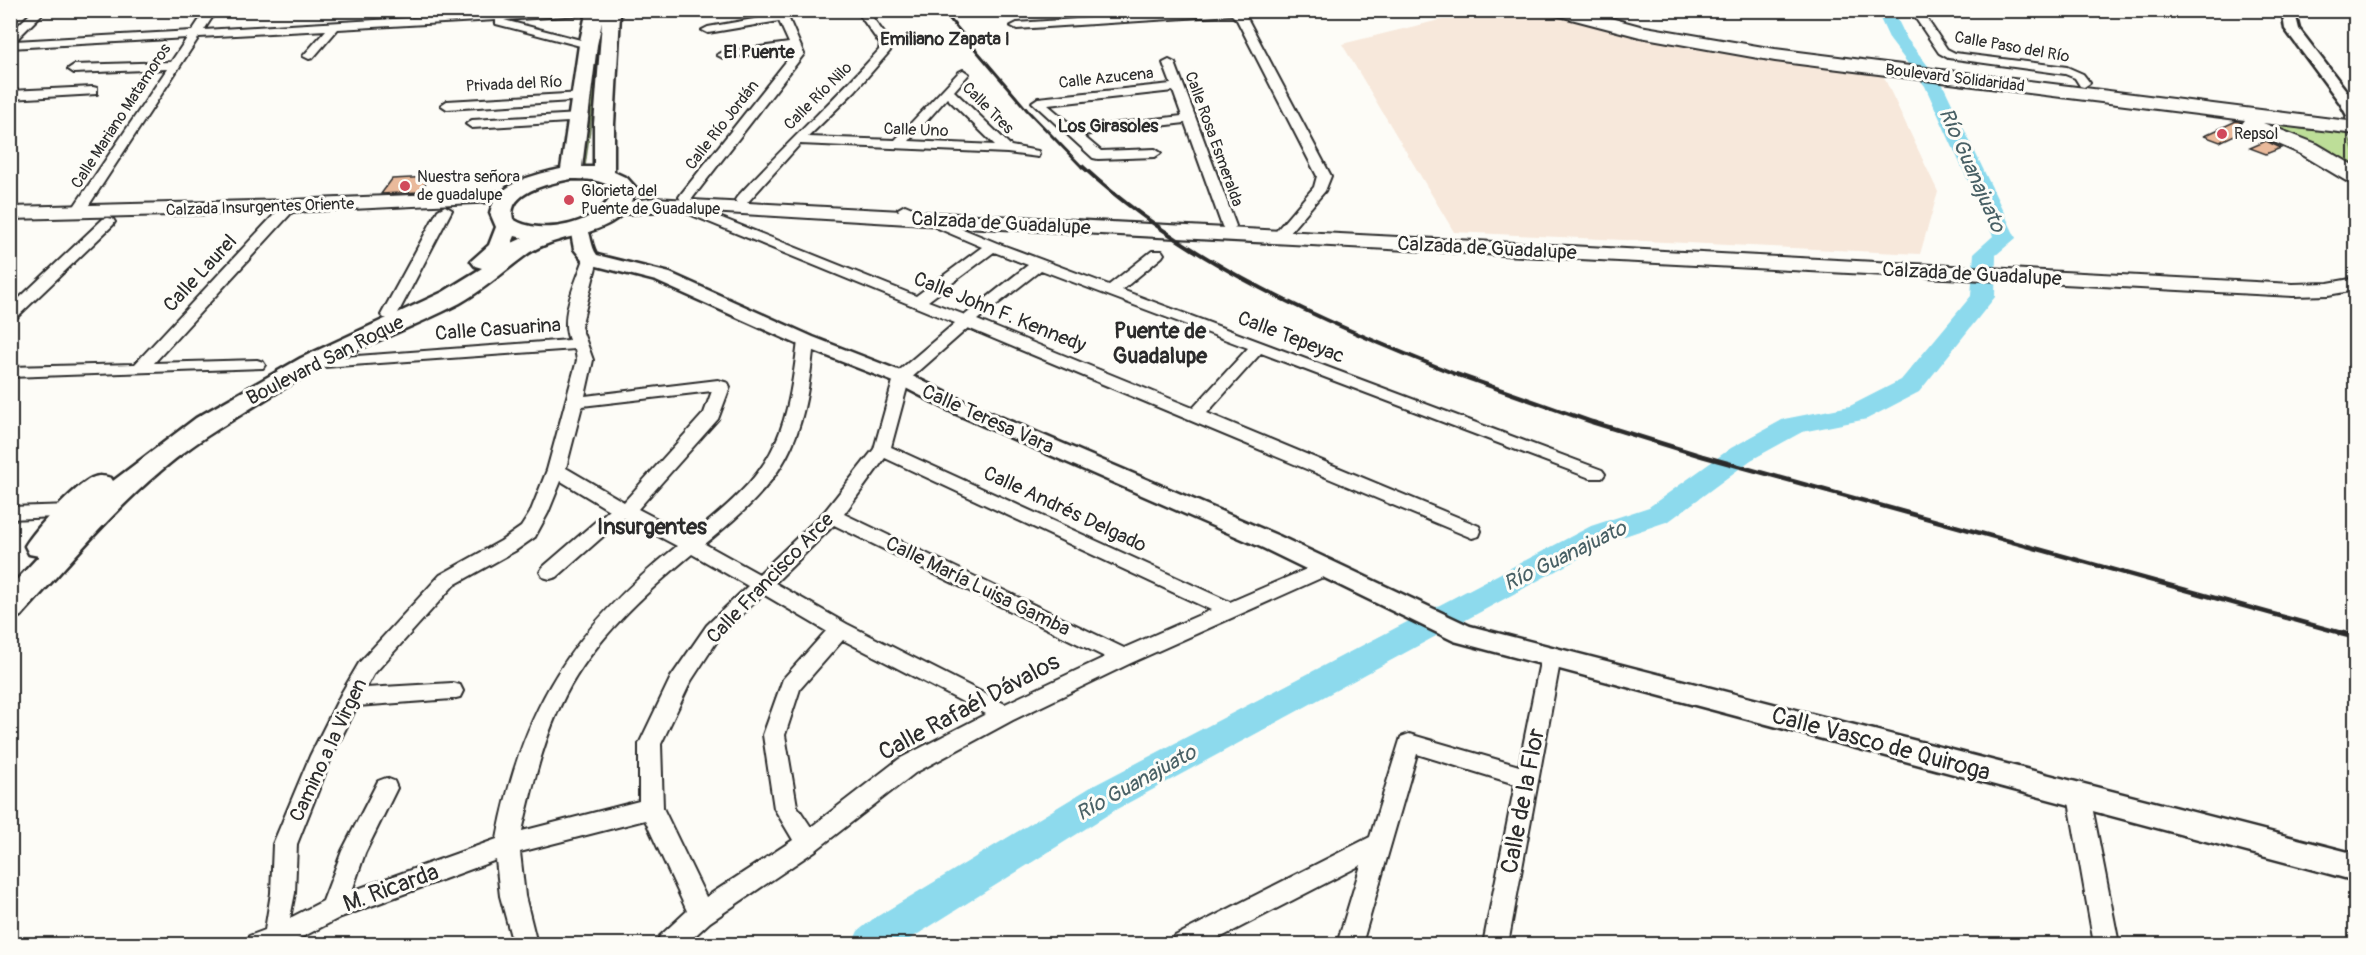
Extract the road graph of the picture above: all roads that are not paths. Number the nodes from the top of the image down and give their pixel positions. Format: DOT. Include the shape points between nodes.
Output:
graph roads {
  1 [pos="41,10"];
  2 [pos="212,10"];
  3 [pos="612,10"];
  4 [pos="861,10"];
  5 [pos="1590,10"];
  6 [pos="1916,10"];
  7 [pos="596,11"];
  8 [pos="1566,11"];
  9 [pos="2288,13"];
  10 [pos="482,14"];
  11 [pos="781,14"];
  12 [pos="313,16"];
  13 [pos="332,26"];
  14 [pos="1017,26"];
  15 [pos="708,30"];
  16 [pos="195,34"];
  17 [pos="10,40"];
  18 [pos="10,45"];
  19 [pos="588,45"];
  20 [pos="796,45"];
  21 [pos="723,55"];
  22 [pos="309,56"];
  23 [pos="1169,63"];
  24 [pos="173,65"];
  25 [pos="1903,66"];
  26 [pos="74,69"];
  27 [pos="963,74"];
  28 [pos="2084,83"];
  29 [pos="1177,87"];
  30 [pos="470,88"];
  31 [pos="93,91"];
  32 [pos="947,91"];
  33 [pos="10,95"];
  34 [pos="2355,96"];
  35 [pos="583,97"];
  36 [pos="463,104"];
  37 [pos="447,105"];
  38 [pos="2181,105"];
  39 [pos="580,118"];
  40 [pos="1189,118"];
  41 [pos="2355,121"];
  42 [pos="472,124"];
  43 [pos="1071,132"];
  44 [pos="797,140"];
  45 [pos="897,146"];
  46 [pos="1007,150"];
  47 [pos="1155,153"];
  48 [pos="1034,154"];
  49 [pos="571,173"];
  50 [pos="604,174"];
  51 [pos="2355,177"];
  52 [pos="626,188"];
  53 [pos="742,200"];
  54 [pos="682,201"];
  55 [pos="618,209"];
  56 [pos="905,209"];
  57 [pos="445,210"];
  58 [pos="78,211"];
  59 [pos="286,211"];
  60 [pos="506,212"];
  61 [pos="10,213"];
  62 [pos="925,219"];
  63 [pos="108,222"];
  64 [pos="10,224"];
  65 [pos="1229,226"];
  66 [pos="579,228"];
  67 [pos="550,233"];
  68 [pos="1281,233"];
  69 [pos="992,246"];
  70 [pos="1157,254"];
  71 [pos="591,259"];
  72 [pos="1040,263"];
  73 [pos="2355,270"];
  74 [pos="2030,273"];
  75 [pos="2355,284"];
  76 [pos="1112,290"];
  77 [pos="918,302"];
  78 [pos="389,315"];
  79 [pos="10,316"];
  80 [pos="967,321"];
  81 [pos="806,341"];
  82 [pos="581,344"];
  83 [pos="1258,347"];
  84 [pos="310,363"];
  85 [pos="257,365"];
  86 [pos="140,368"];
  87 [pos="10,372"];
  88 [pos="901,378"];
  89 [pos="576,402"];
  90 [pos="1196,415"];
  91 [pos="882,450"];
  92 [pos="556,470"];
  93 [pos="1596,474"];
  94 [pos="624,510"];
  95 [pos="72,511"];
  96 [pos="10,513"];
  97 [pos="832,516"];
  98 [pos="1472,531"];
  99 [pos="690,544"];
  100 [pos="1325,568"];
  101 [pos="550,572"];
  102 [pos="10,579"];
  103 [pos="760,585"];
  104 [pos="10,608"];
  105 [pos="1410,608"];
  106 [pos="1230,610"];
  107 [pos="840,629"];
  108 [pos="1124,657"];
  109 [pos="1551,657"];
  110 [pos="452,691"];
  111 [pos="350,698"];
  112 [pos="1005,714"];
  113 [pos="1528,778"];
  114 [pos="386,788"];
  115 [pos="2079,796"];
  116 [pos="651,808"];
  117 [pos="808,843"];
  118 [pos="1378,844"];
  119 [pos="508,845"];
  120 [pos="2355,868"];
  121 [pos="333,909"];
  122 [pos="701,914"];
  123 [pos="268,941"];
  124 [pos="525,945"];
  125 [pos="669,945"];
  126 [pos="1184,945"];
  127 [pos="1350,945"];
  128 [pos="1496,945"];
  129 [pos="2107,945"];
  1 -- 17 [label="street"];
  2 -- 16 [label="street, Calle Mariano Matamoros"];
  3 -- 50 [label="main road"];
  4 -- 44 [label="street, Calle Río Nilo" via="886,47 851,88"];
  5 -- 25 [label="highway, Boulevard Solidaridad" via="1701,34"];
  6 -- 28 [label="street, Calle Paso del Río" via="1943,51 1952,56 2067,71"];
  7 -- 10 [label="street"];
  7 -- 19 [label="main road"];
  8 -- 25 [label="highway, Boulevard Solidaridad" via="1698,42"];
  9 -- 34 [label="street"];
  9 -- 41 [label="street" via="2292,29 2347,102"];
  10 -- 13 [label="street"];
  10 -- 19 [label="street"];
  11 -- 15 [label="street"];
  11 -- 20 [label="street"];
  12 -- 13 [label="street" via="338,14"];
  13 -- 16 [label="street"];
  13 -- 22 [label="street"];
  14 -- 68 [label="street" via="1235,12 1242,18 1324,176 1320,188"];
  16 -- 18 [label="street"];
  16 -- 24 [label="street, Calle Mariano Matamoros"];
  19 -- 35 [label="main road"];
  20 -- 21 [label="street"];
  20 -- 54 [label="street, Calle Río Jordán" via="798,54"];
  23 -- 29 [label="street, Calle Rosa Esmeralda"];
  24 -- 26 [label="street"];
  24 -- 58 [label="street, Calle Mariano Matamoros"];
  25 -- 28 [label="highway, Boulevard Solidaridad" via="1941,65"];
  25 -- 38 [label="highway, Boulevard Solidaridad" via="1959,79"];
  27 -- 32 [label="street"];
  28 -- 41 [label="highway, Boulevard Solidaridad"];
  29 -- 40 [label="street, Calle Rosa Esmeralda"];
  29 -- 43 [label="street, Calle Azucena" via="1038,102"];
  30 -- 36 [label="street"];
  31 -- 33 [label="street"];
  32 -- 45 [label="street"];
  32 -- 46 [label="street, Calle Tres"];
  35 -- 36 [label="street, Privada del Río"];
  35 -- 39 [label="main road"];
  36 -- 37 [label="street, Privada del Río"];
  38 -- 41 [label="highway, Boulevard Solidaridad"];
  38 -- 51 [label="highway" via="2252,126 2309,149"];
  39 -- 42 [label="street"];
  39 -- 49 [label="main road"];
  40 -- 43 [label="street"];
  40 -- 65 [label="street, Calle Rosa Esmeralda"];
  43 -- 47 [label="street" via="1098,156"];
  44 -- 45 [label="street, Calle Uno"];
  44 -- 53 [label="street, Calle Río Nilo"];
  45 -- 46 [label="street, Calle Uno"];
  46 -- 48 [label="street, Calle Uno"];
  49 -- 50 [label="main road"];
  49 -- 60 [label="main road" via="536,182"];
  50 -- 52 [label="main road"];
  52 -- 54 [label="main road, Calzada de Guadalupe"];
  52 -- 55 [label="main road" via="626,198"];
  53 -- 54 [label="main road, Calzada de Guadalupe"];
  53 -- 56 [label="main road, Calzada de Guadalupe"];
  54 -- 55 [label="main road, Calzada de Guadalupe"];
  54 -- 62 [label="main road, Calzada de Guadalupe"];
  54 -- 77 [label="street, Calle John F. Kennedy"];
  55 -- 66 [label="main road"];
  56 -- 62 [label="street, Calle Tepeyac"];
  56 -- 65 [label="main road, Calzada de Guadalupe"];
  57 -- 59 [label="main road, Calzada Insurgentes Oriente"];
  57 -- 60 [label="main road, Calzada Insurgentes Oriente"];
  57 -- 78 [label="street"];
  58 -- 59 [label="main road, Calzada Insurgentes Oriente"];
  58 -- 61 [label="main road, Calzada Insurgentes Oriente"];
  59 -- 60 [label="main road, Calzada Insurgentes Oriente"];
  59 -- 63 [label="main road, Calzada Insurgentes Oriente"];
  59 -- 86 [label="street, Calle Laurel"];
  60 -- 67 [label="main road" via="534,233"];
  60 -- 78 [label="main road, Boulevard San Roque" via="499,248 438,291"];
  62 -- 68 [label="main road, Calzada de Guadalupe"];
  62 -- 69 [label="street, Calle Tepeyac"];
  63 -- 64 [label="main road, Calzada Insurgentes Oriente"];
  63 -- 79 [label="street"];
  65 -- 68 [label="main road, Calzada de Guadalupe"];
  66 -- 67 [label="main road"];
  66 -- 71 [label="street" via="583,249"];
  67 -- 84 [label="main road, Boulevard San Roque" via="519,249 452,297"];
  68 -- 74 [label="main road, Calzada de Guadalupe"];
  69 -- 72 [label="street, Calle Tepeyac"];
  69 -- 77 [label="street"];
  70 -- 76 [label="street"];
  71 -- 81 [label="street, Calle Teresa Vara" via="663,277"];
  71 -- 82 [label="street, Camino a la Virgen" via="574,320 574,332"];
  72 -- 76 [label="street, Calle Tepeyac"];
  72 -- 80 [label="street"];
  73 -- 74 [label="main road, Calzada de Guadalupe" via="2323,281 2285,283"];
  74 -- 75 [label="main road, Calzada de Guadalupe" via="2293,290"];
  76 -- 83 [label="street, Calle Tepeyac"];
  77 -- 80 [label="street, Calle John F. Kennedy"];
  78 -- 95 [label="main road, Boulevard San Roque" via="226,393 154,443"];
  80 -- 88 [label="street"];
  80 -- 90 [label="street, Calle John F. Kennedy"];
  81 -- 88 [label="street, Calle Teresa Vara"];
  81 -- 99 [label="street" via="797,416 774,465 740,506"];
  82 -- 84 [label="street, Calle Casuarina"];
  82 -- 89 [label="street, Camino a la Virgen" via="586,354"];
  83 -- 90 [label="street"];
  83 -- 93 [label="street, Calle Tepeyac"];
  84 -- 104 [label="main road, Boulevard San Roque" via="206,424 132,480"];
  85 -- 86 [label="street"];
  86 -- 87 [label="street"];
  88 -- 91 [label="street, Calle Francisco Arce"];
  88 -- 100 [label="street, Calle Teresa Vara"];
  89 -- 92 [label="street, Camino a la Virgen"];
  89 -- 94 [label="street" via="722,385 711,415"];
  90 -- 98 [label="street, Calle John F. Kennedy"];
  91 -- 97 [label="street, Calle Francisco Arce"];
  91 -- 106 [label="street, Calle Andrés Delgado"];
  92 -- 94 [label="street"];
  92 -- 111 [label="street, Camino a la Virgen" via="528,532 447,580 366,669"];
  94 -- 99 [label="street"];
  94 -- 101 [label="street"];
  95 -- 96 [label="street"];
  95 -- 102 [label="main road, Boulevard San Roque"];
  97 -- 103 [label="street, Calle Francisco Arce"];
  97 -- 108 [label="street, Calle María Luisa Gamba"];
  99 -- 103 [label="street"];
  99 -- 119 [label="street" via="594,636 546,709 524,774"];
  100 -- 105 [label="street, Calle Teresa Vara"];
  100 -- 106 [label="street, Calle Rafaél Dávalos"];
  103 -- 107 [label="street"];
  103 -- 116 [label="street, Calle Francisco Arce" via="714,630 682,677 650,744"];
  105 -- 109 [label="street, Calle Vasco de Quiroga" via="1462,634"];
  106 -- 108 [label="street, Calle Rafaél Dávalos"];
  107 -- 112 [label="street"];
  107 -- 117 [label="street" via="791,685 774,735 786,808"];
  108 -- 112 [label="street, Calle Rafaél Dávalos"];
  109 -- 113 [label="street, Calle de la Flor"];
  109 -- 115 [label="street, Calle Vasco de Quiroga"];
  110 -- 111 [label="street"];
  111 -- 123 [label="street, Camino a la Virgen" via="285,844 283,893"];
  112 -- 117 [label="street, Calle Rafaél Dávalos" via="906,766"];
  113 -- 118 [label="street" via="1409,743"];
  113 -- 128 [label="street, Calle de la Flor"];
  114 -- 121 [label="street" via="354,851"];
  115 -- 120 [label="street, Calle Vasco de Quiroga"];
  115 -- 129 [label="street"];
  116 -- 119 [label="street, M. Ricarda"];
  116 -- 122 [label="street, Calle Francisco Arce"];
  117 -- 122 [label="street, Calle Rafaél Dávalos"];
  118 -- 126 [label="street"];
  118 -- 127 [label="street"];
  119 -- 121 [label="street, M. Ricarda"];
  119 -- 124 [label="street" via="512,904"];
  121 -- 123 [label="street, M. Ricarda"];
  122 -- 125 [label="street, Calle Rafaél Dávalos"];
}
